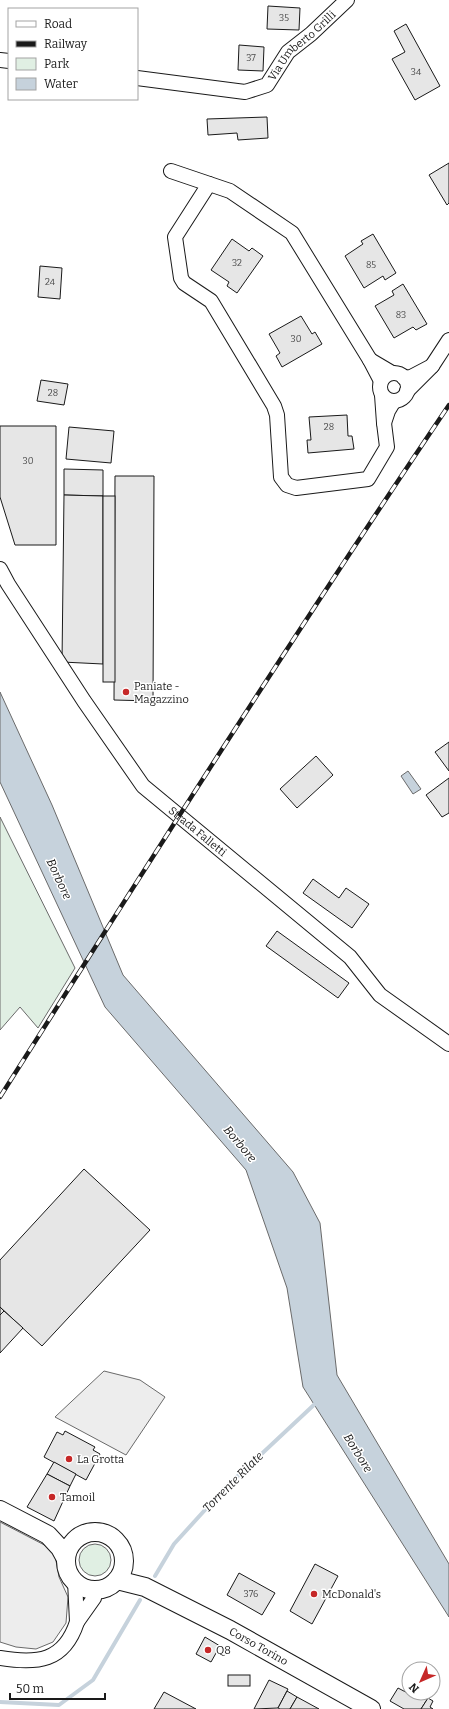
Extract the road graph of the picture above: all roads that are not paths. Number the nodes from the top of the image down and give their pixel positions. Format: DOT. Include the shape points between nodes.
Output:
graph roads {
  1 [pos="347,0"];
  2 [pos="138,78"];
  3 [pos="171,172"];
  4 [pos="209,184"];
  5 [pos="449,340"];
  6 [pos="393,387"];
  7 [pos="0,569"];
  8 [pos="449,1044"];
  9 [pos="0,1510"];
  10 [pos="48,1535"];
  11 [pos="78,1538"];
  12 [pos="66,1559"];
  13 [pos="124,1561"];
  14 [pos="117,1580"];
  15 [pos="75,1581"];
  16 [pos="146,1587"];
  17 [pos="95,1590"];
  18 [pos="77,1622"];
  19 [pos="0,1658"];
  20 [pos="370,1709"];
  1 -- 2 [label="street, Via Umberto Grilli" via="288,52 267,85 245,92"];
  3 -- 4 [label="street"];
  4 -- 6 [label="street" via="230,191 292,233 370,360"];
  4 -- 6 [label="street" via="176,237 180,278 211,301 274,406 277,415 281,477 286,485 296,488 368,479 387,447 384,423"];
  5 -- 6 [label="street" via="432,366"];
  7 -- 8 [label="street, Strada Falletti" via="143,786 350,957 380,995"];
  9 -- 10 [label="main road, Corso Torino"];
  10 -- 11 [label="main road, Corso Torino"];
  10 -- 12 [label="main road, Corso Torino"];
  11 -- 12 [label="main road" via="70,1547"];
  11 -- 13 [label="main road, Corso Torino" via="89,1533 106,1534 120,1546"];
  12 -- 15 [label="main road, Corso Torino" via="70,1575"];
  13 -- 14 [label="main road"];
  13 -- 16 [label="main road, Corso Torino"];
  14 -- 16 [label="main road, Corso Torino"];
  14 -- 17 [label="main road" via="111,1586"];
  15 -- 17 [label="main road" via="81,1586"];
  15 -- 18 [label="street"];
  16 -- 20 [label="main road, Corso Torino" via="230,1630"];
  17 -- 18 [label="street" via="94,1598"];
  18 -- 19 [label="street" via="70,1640 55,1655 42,1660 28,1661"];
}
